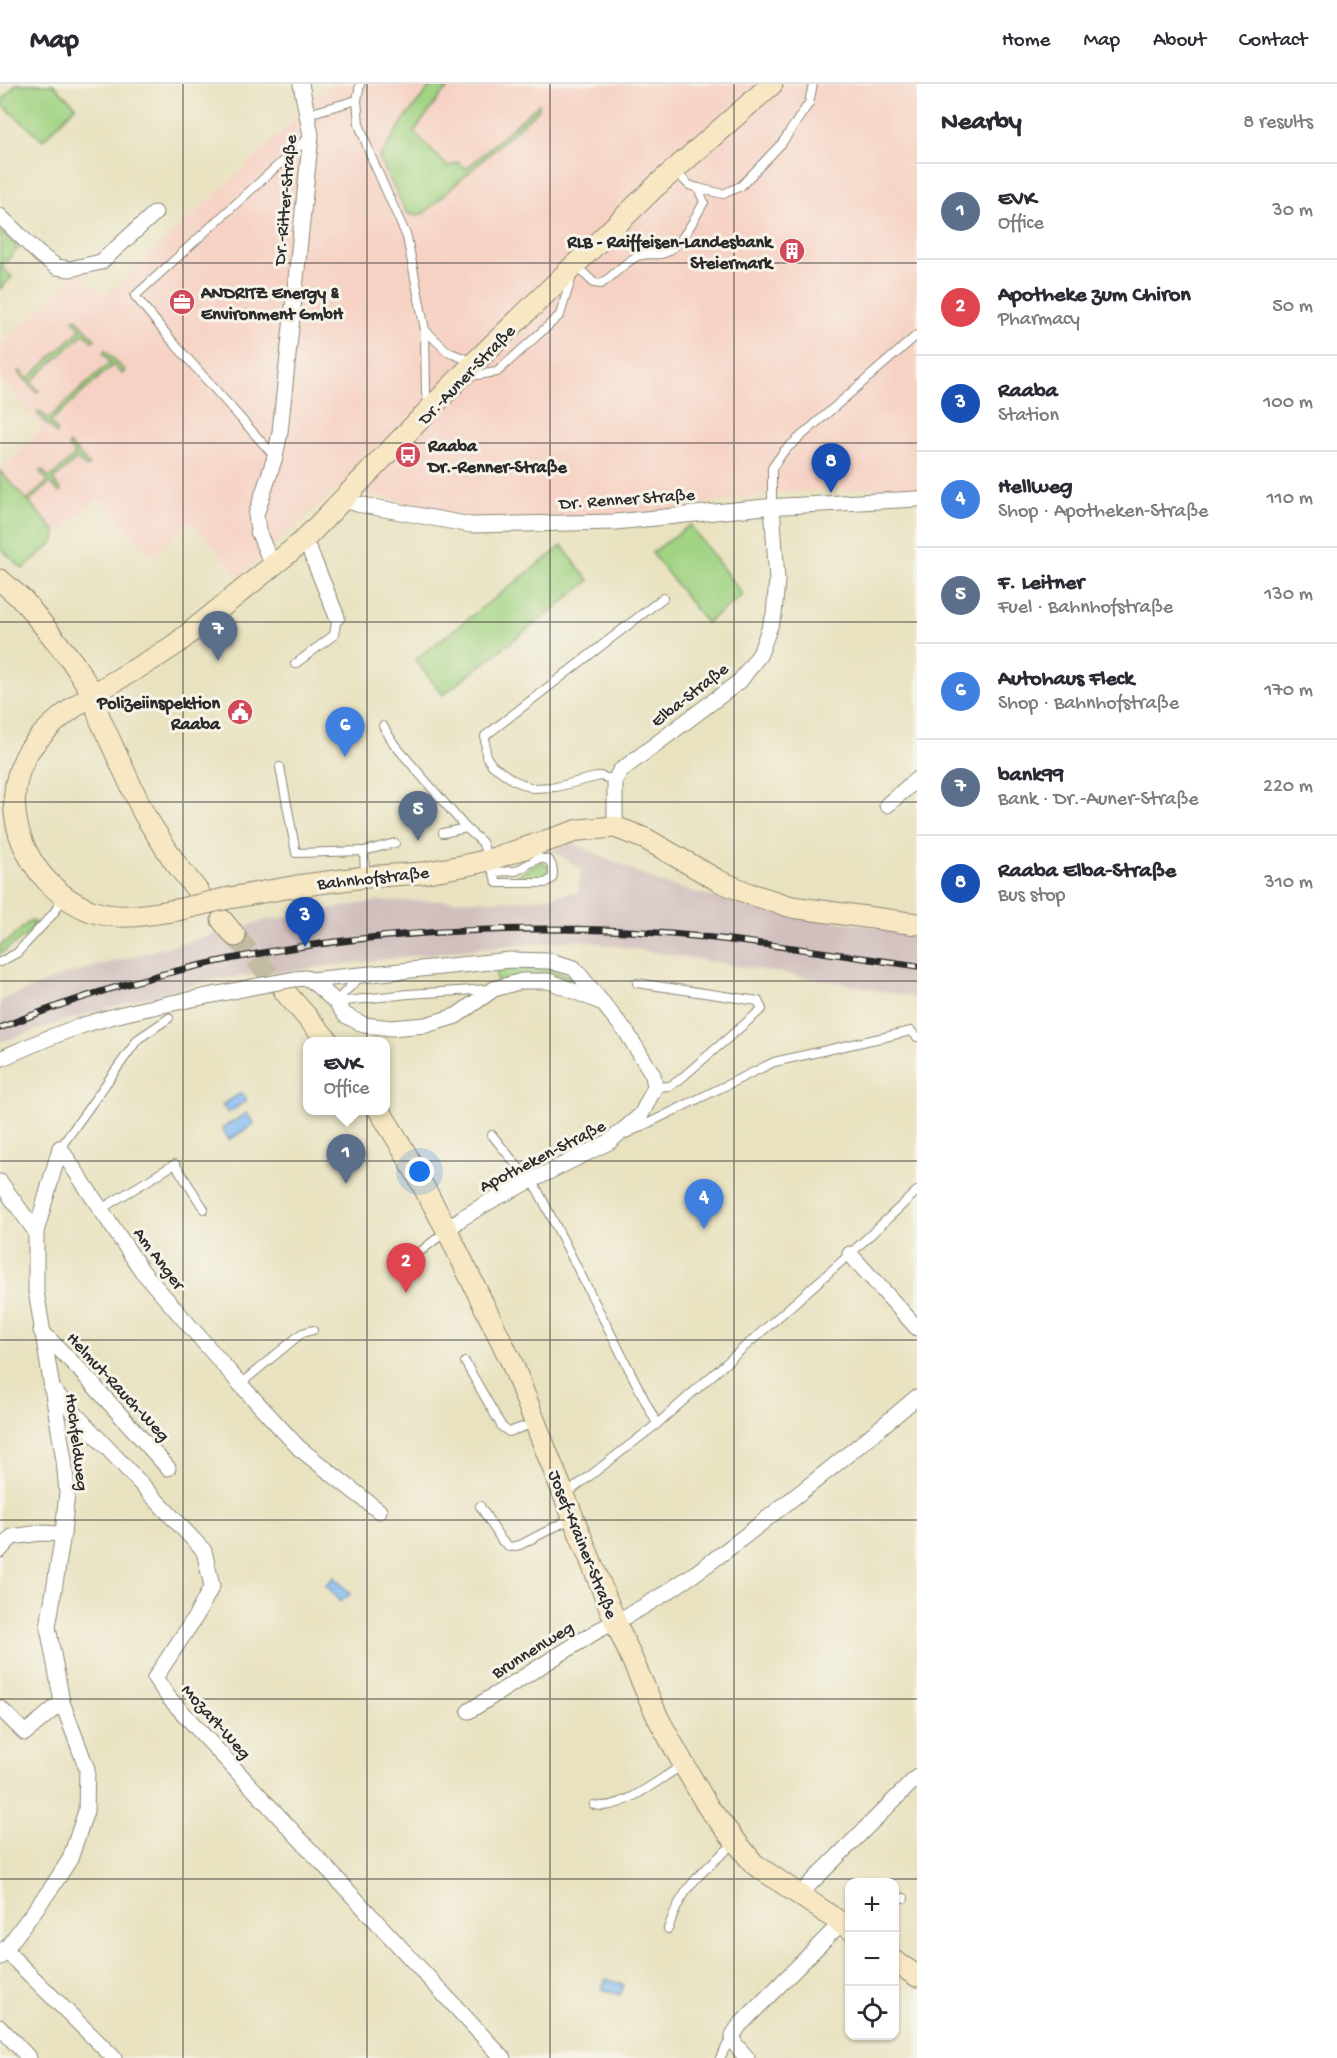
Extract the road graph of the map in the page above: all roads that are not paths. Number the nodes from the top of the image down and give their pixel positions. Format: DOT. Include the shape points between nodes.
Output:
graph roads {
  1 [pos="301,84"];
  2 [pos="360,84"];
  3 [pos="772,84"];
  4 [pos="813,84"];
  5 [pos="357,100"];
  6 [pos="308,114"];
  7 [pos="311,135"];
  8 [pos="674,170"];
  9 [pos="698,188"];
  10 [pos="155,213"];
  11 [pos="0,216"];
  12 [pos="575,265"];
  13 [pos="425,330"];
  14 [pos="917,335"];
  15 [pos="468,370"];
  16 [pos="431,409"];
  17 [pos="275,457"];
  18 [pos="917,499"];
  19 [pos="342,500"];
  20 [pos="772,506"];
  21 [pos="302,542"];
  22 [pos="275,564"];
  23 [pos="0,580"];
  24 [pos="663,598"];
  25 [pos="336,617"];
  26 [pos="295,664"];
  27 [pos="93,694"];
  28 [pos="383,726"];
  29 [pos="280,767"];
  30 [pos="917,779"];
  31 [pos="615,780"];
  32 [pos="886,805"];
  33 [pos="615,827"];
  34 [pos="466,828"];
  35 [pos="443,834"];
  36 [pos="395,843"];
  37 [pos="364,852"];
  38 [pos="491,866"];
  39 [pos="365,877"];
  40 [pos="200,894"];
  41 [pos="64,897"];
  42 [pos="917,924"];
  43 [pos="488,961"];
  44 [pos="0,962"];
  45 [pos="362,975"];
  46 [pos="312,980"];
  47 [pos="637,983"];
  48 [pos="290,986"];
  49 [pos="494,989"];
  50 [pos="336,1002"];
  51 [pos="606,1004"];
  52 [pos="169,1018"];
  53 [pos="326,1037"];
  54 [pos="917,1037"];
  55 [pos="0,1059"];
  56 [pos="655,1087"];
  57 [pos="382,1115"];
  58 [pos="492,1135"];
  59 [pos="609,1142"];
  60 [pos="60,1148"];
  61 [pos="533,1180"];
  62 [pos="0,1182"];
  63 [pos="917,1191"];
  64 [pos="101,1209"];
  65 [pos="204,1209"];
  66 [pos="447,1230"];
  67 [pos="36,1232"];
  68 [pos="850,1254"];
  69 [pos="416,1255"];
  70 [pos="917,1328"];
  71 [pos="313,1330"];
  72 [pos="41,1331"];
  73 [pos="465,1362"];
  74 [pos="240,1384"];
  75 [pos="51,1388"];
  76 [pos="917,1396"];
  77 [pos="535,1422"];
  78 [pos="657,1424"];
  79 [pos="168,1468"];
  80 [pos="564,1496"];
  81 [pos="480,1506"];
  82 [pos="379,1511"];
  83 [pos="573,1517"];
  84 [pos="63,1534"];
  85 [pos="0,1550"];
  86 [pos="616,1623"];
  87 [pos="62,1702"];
  88 [pos="0,1708"];
  89 [pos="469,1711"];
  90 [pos="684,1765"];
  91 [pos="917,1777"];
  92 [pos="594,1805"];
  93 [pos="736,1842"];
  94 [pos="799,1895"];
  95 [pos="899,1898"];
  96 [pos="904,1898"];
  97 [pos="845,1922"];
  98 [pos="845,1924"];
  99 [pos="668,1929"];
  100 [pos="2,1953"];
  101 [pos="899,1964"];
  102 [pos="917,1976"];
  103 [pos="0,2027"];
  104 [pos="733,2035"];
  105 [pos="29,2058"];
  106 [pos="114,2058"];
  107 [pos="503,2058"];
  108 [pos="720,2058"];
  109 [pos="747,2058"];
  1 -- 6 [label="street, Dr.-Ritter-Straße"];
  2 -- 5 [label="lane"];
  3 -- 8 [label="main road, Dr.-Auner-Straße"];
  4 -- 9 [label="lane" via="809,103 782,143 741,186 723,194"];
  5 -- 6 [label="lane"];
  5 -- 13 [label="lane" via="359,124 407,237"];
  6 -- 7 [label="street, Dr.-Ritter-Straße"];
  7 -- 17 [label="street, Dr.-Ritter-Straße"];
  7 -- 17 [label="lane" via="135,296"];
  8 -- 9 [label="lane"];
  8 -- 12 [label="main road, Dr.-Auner-Straße"];
  9 -- 12 [label="lane" via="704,202 671,251 636,256 601,284 594,283"];
  10 -- 11 [label="street" via="100,262 70,269 57,267 40,255"];
  12 -- 15 [label="main road, Dr.-Auner-Straße"];
  13 -- 15 [label="lane"];
  13 -- 16 [label="lane" via="426,394"];
  14 -- 20 [label="lane" via="784,451 772,468"];
  15 -- 16 [label="main road, Dr.-Auner-Straße"];
  16 -- 19 [label="main road, Dr.-Auner-Straße"];
  17 -- 22 [label="street, Dr.-Ritter-Straße" via="256,515 258,531"];
  18 -- 20 [label="street, Dr. Renner Straße"];
  19 -- 20 [label="street, Dr. Renner Straße" via="471,525 615,522"];
  19 -- 21 [label="main road, Dr.-Auner-Straße"];
  20 -- 31 [label="street, Elba-Straße" via="777,580 774,615 760,654 740,681 620,771"];
  21 -- 22 [label="main road, Dr.-Auner-Straße"];
  21 -- 25 [label="street" via="310,551"];
  22 -- 27 [label="main road, Dr.-Auner-Straße" via="156,658"];
  23 -- 27 [label="main road" via="30,609"];
  24 -- 31 [label="lane" via="485,736 486,756 492,765 532,788 556,787 600,776"];
  25 -- 26 [label="lane" via="333,635"];
  27 -- 40 [label="main road" via="100,719 144,814"];
  27 -- 41 [label="main road, Bahnhofstraße" via="56,720 28,751 14,782 11,803 22,850 38,874"];
  28 -- 34 [label="lane"];
  29 -- 37 [label="lane" via="296,853"];
  30 -- 32 [label="street"];
  31 -- 33 [label="street"];
  33 -- 38 [label="main road, Bahnhofstraße" via="579,830"];
  33 -- 42 [label="main road, Bahnhofstraße" via="646,839 719,881 750,894 792,907"];
  34 -- 35 [label="lane"];
  34 -- 38 [label="lane" via="482,842"];
  36 -- 37 [label="lane"];
  37 -- 39 [label="lane"];
  38 -- 38 [label="lane" via="497,883 545,883 554,873 549,860 539,858 516,871"];
  38 -- 39 [label="main road, Bahnhofstraße"];
  39 -- 41 [label="main road, Bahnhofstraße, bridge" via="297,886 227,918 177,910 129,917 93,911"];
  41 -- 44 [label="lane" via="17,953"];
  43 -- 45 [label="street"];
  43 -- 49 [label="street"];
  43 -- 51 [label="street" via="550,961 574,968"];
  45 -- 46 [label="street"];
  45 -- 50 [label="lane"];
  46 -- 48 [label="street" via="306,978"];
  46 -- 50 [label="street"];
  47 -- 56 [label="lane" via="758,1001 762,1009 678,1081"];
  48 -- 53 [label="main road"];
  48 -- 55 [label="street, bridge" via="247,988 144,1009 54,1035"];
  49 -- 50 [label="lane"];
  49 -- 50 [label="street" via="456,1017 391,1028 363,1026 345,1016"];
  49 -- 51 [label="street" via="522,981 549,981"];
  51 -- 56 [label="street" via="653,1075"];
  52 -- 60 [label="lane, Hochfeldweg" via="138,1040"];
  54 -- 59 [label="lane, Apotheken-Straße" via="911,1030 774,1062"];
  56 -- 59 [label="street" via="641,1115"];
  57 -- 66 [label="main road, Josef-Krainer-Straße"];
  58 -- 61 [label="lane"];
  59 -- 61 [label="street, Apotheken-Straße"];
  60 -- 64 [label="street, Am Anger"];
  60 -- 67 [label="street, Hochfeldweg"];
  61 -- 66 [label="street, Apotheken-Straße" via="494,1199"];
  61 -- 78 [label="lane"];
  62 -- 67 [label="street"];
  63 -- 68 [label="lane"];
  64 -- 65 [label="lane" via="175,1164"];
  64 -- 74 [label="street, Am Anger" via="142,1271"];
  66 -- 69 [label="lane"];
  66 -- 77 [label="main road, Josef-Krainer-Straße" via="512,1363"];
  67 -- 72 [label="street, Hochfeldweg"];
  68 -- 70 [label="street"];
  68 -- 78 [label="lane"];
  71 -- 74 [label="lane" via="302,1333"];
  72 -- 75 [label="street, Hochfeldweg"];
  72 -- 79 [label="street, Helmut-Rauch-Weg"];
  73 -- 77 [label="lane" via="502,1427 508,1432"];
  74 -- 82 [label="street, Am Anger" via="299,1448"];
  75 -- 84 [label="street, Hochfeldweg" via="67,1492"];
  75 -- 107 [label="street, Mozart-Weg" via="204,1551 212,1586 155,1678 169,1698"];
  76 -- 86 [label="street, Brunnenweg" via="706,1567"];
  77 -- 80 [label="main road, Josef-Krainer-Straße"];
  78 -- 80 [label="lane"];
  80 -- 83 [label="main road, Josef-Krainer-Straße"];
  81 -- 83 [label="lane" via="510,1547"];
  83 -- 86 [label="main road, Josef-Krainer-Straße"];
  84 -- 85 [label="street" via="12,1537"];
  84 -- 87 [label="street, Hochfeldweg" via="48,1627"];
  86 -- 89 [label="street, Brunnenweg"];
  86 -- 90 [label="main road, Josef-Krainer-Straße" via="658,1718"];
  87 -- 88 [label="street" via="25,1733"];
  87 -- 100 [label="street, Hochfeldweg" via="87,1769 86,1811 70,1858"];
  90 -- 92 [label="lane" via="623,1801 604,1808"];
  90 -- 93 [label="main road, Josef-Krainer-Straße" via="708,1807"];
  91 -- 94 [label="street"];
  93 -- 94 [label="main road, Josef-Krainer-Straße" via="754,1864"];
  93 -- 99 [label="lane" via="687,1888"];
  94 -- 97 [label="main road, Josef-Krainer-Straße"];
  95 -- 96 [label="lane"];
  98 -- 104 [label="street"];
  100 -- 106 [label="street"];
  101 -- 102 [label="main road"];
  103 -- 105 [label="street"];
  104 -- 108 [label="lane"];
  104 -- 109 [label="street" via="734,2043"];
}
